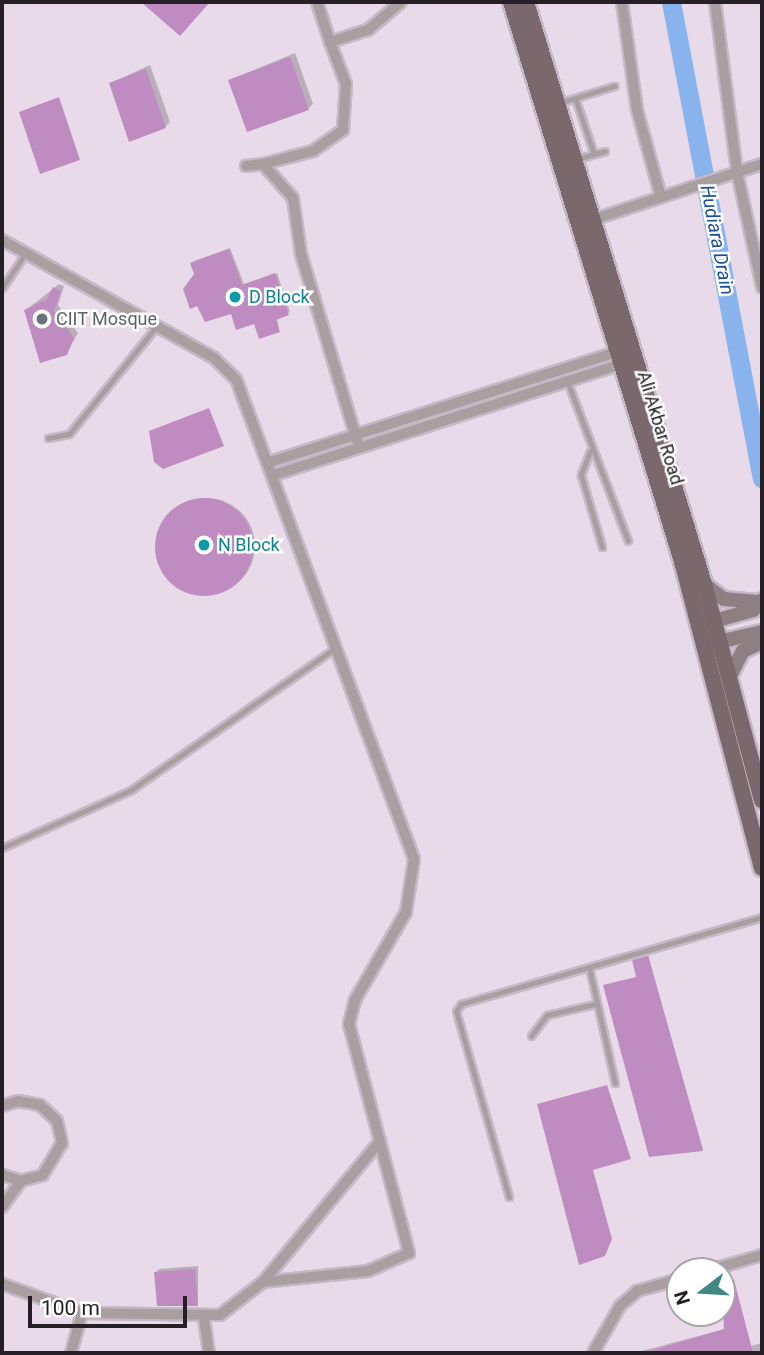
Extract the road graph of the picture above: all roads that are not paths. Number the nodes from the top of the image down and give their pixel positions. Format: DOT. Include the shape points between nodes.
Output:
graph roads {
  1 [pos="317,2"];
  2 [pos="401,2"];
  3 [pos="511,2"];
  4 [pos="526,2"];
  5 [pos="622,2"];
  6 [pos="715,2"];
  7 [pos="330,42"];
  8 [pos="614,86"];
  9 [pos="575,98"];
  10 [pos="556,104"];
  11 [pos="605,151"];
  12 [pos="594,154"];
  13 [pos="574,160"];
  14 [pos="263,164"];
  15 [pos="762,164"];
  16 [pos="246,166"];
  17 [pos="737,172"];
  18 [pos="666,196"];
  19 [pos="592,220"];
  20 [pos="2,240"];
  21 [pos="25,254"];
  22 [pos="2,288"];
  23 [pos="762,288"];
  24 [pos="156,327"];
  25 [pos="619,358"];
  26 [pos="567,382"];
  27 [pos="48,438"];
  28 [pos="357,442"];
  29 [pos="590,451"];
  30 [pos="270,462"];
  31 [pos="274,475"];
  32 [pos="628,541"];
  33 [pos="601,547"];
  34 [pos="704,584"];
  35 [pos="760,601"];
  36 [pos="707,624"];
  37 [pos="762,632"];
  38 [pos="762,642"];
  39 [pos="713,643"];
  40 [pos="338,646"];
  41 [pos="730,676"];
  42 [pos="762,800"];
  43 [pos="2,848"];
  44 [pos="762,868"];
  45 [pos="762,917"];
  46 [pos="589,967"];
  47 [pos="595,1004"];
  48 [pos="531,1035"];
  49 [pos="615,1083"];
  50 [pos="2,1106"];
  51 [pos="380,1142"];
  52 [pos="2,1175"];
  53 [pos="21,1181"];
  54 [pos="509,1197"];
  55 [pos="2,1207"];
  56 [pos="762,1255"];
  57 [pos="736,1263"];
  58 [pos="262,1282"];
  59 [pos="666,1283"];
  60 [pos="2,1284"];
  61 [pos="82,1313"];
  62 [pos="204,1318"];
  63 [pos="71,1353"];
  64 [pos="209,1353"];
  65 [pos="593,1353"];
  1 -- 7 [label="street"];
  2 -- 7 [label="street" via="368,30"];
  3 -- 25 [label="main road, Ali Akbar Road"];
  4 -- 10 [label="main road, Ali Akbar Road"];
  5 -- 18 [label="street" via="637,110"];
  6 -- 17 [label="street"];
  7 -- 14 [label="street" via="346,84 343,130 313,151"];
  8 -- 9 [label="lane"];
  9 -- 10 [label="lane"];
  9 -- 12 [label="lane"];
  10 -- 13 [label="main road, Ali Akbar Road"];
  11 -- 12 [label="lane"];
  12 -- 13 [label="lane"];
  13 -- 19 [label="main road, Ali Akbar Road"];
  14 -- 16 [label="street"];
  14 -- 28 [label="street" via="293,198 301,254"];
  15 -- 17 [label="street"];
  17 -- 18 [label="street"];
  17 -- 23 [label="street"];
  18 -- 19 [label="street"];
  19 -- 34 [label="main road, Ali Akbar Road"];
  20 -- 21 [label="street"];
  21 -- 22 [label="lane"];
  21 -- 24 [label="street"];
  24 -- 27 [label="lane" via="69,434"];
  24 -- 30 [label="street" via="227,366"];
  25 -- 26 [label="street"];
  25 -- 28 [label="street"];
  25 -- 36 [label="main road, Ali Akbar Road"];
  26 -- 28 [label="street"];
  26 -- 29 [label="lane"];
  28 -- 30 [label="street"];
  28 -- 31 [label="street"];
  29 -- 32 [label="lane" via="609,483"];
  29 -- 33 [label="lane" via="581,475"];
  30 -- 31 [label="street"];
  31 -- 40 [label="street"];
  34 -- 35 [label="main road" via="724,599"];
  34 -- 36 [label="main road, Ali Akbar Road"];
  35 -- 36 [label="main road" via="753,610"];
  36 -- 39 [label="main road, Ali Akbar Road"];
  37 -- 39 [label="main road"];
  38 -- 41 [label="main road" via="746,648"];
  39 -- 41 [label="main road, Ali Akbar Road"];
  39 -- 44 [label="main road, Ali Akbar Road"];
  40 -- 43 [label="lane" via="131,790"];
  40 -- 51 [label="street" via="414,859 405,912 355,1000 349,1024"];
  41 -- 42 [label="main road, Ali Akbar Road"];
  45 -- 46 [label="lane"];
  46 -- 47 [label="lane"];
  46 -- 54 [label="lane" via="461,1004 456,1011"];
  47 -- 48 [label="lane" via="547,1015"];
  47 -- 49 [label="lane"];
  50 -- 53 [label="street" via="33,1102 60,1128 54,1164"];
  51 -- 58 [label="street"];
  51 -- 58 [label="street" via="409,1253 368,1271"];
  52 -- 53 [label="street"];
  53 -- 55 [label="street"];
  56 -- 57 [label="street"];
  58 -- 62 [label="street" via="220,1315"];
  59 -- 65 [label="street" via="636,1291 620,1306"];
  60 -- 61 [label="street"];
  61 -- 62 [label="street"];
  61 -- 63 [label="street"];
  62 -- 64 [label="street"];
}
